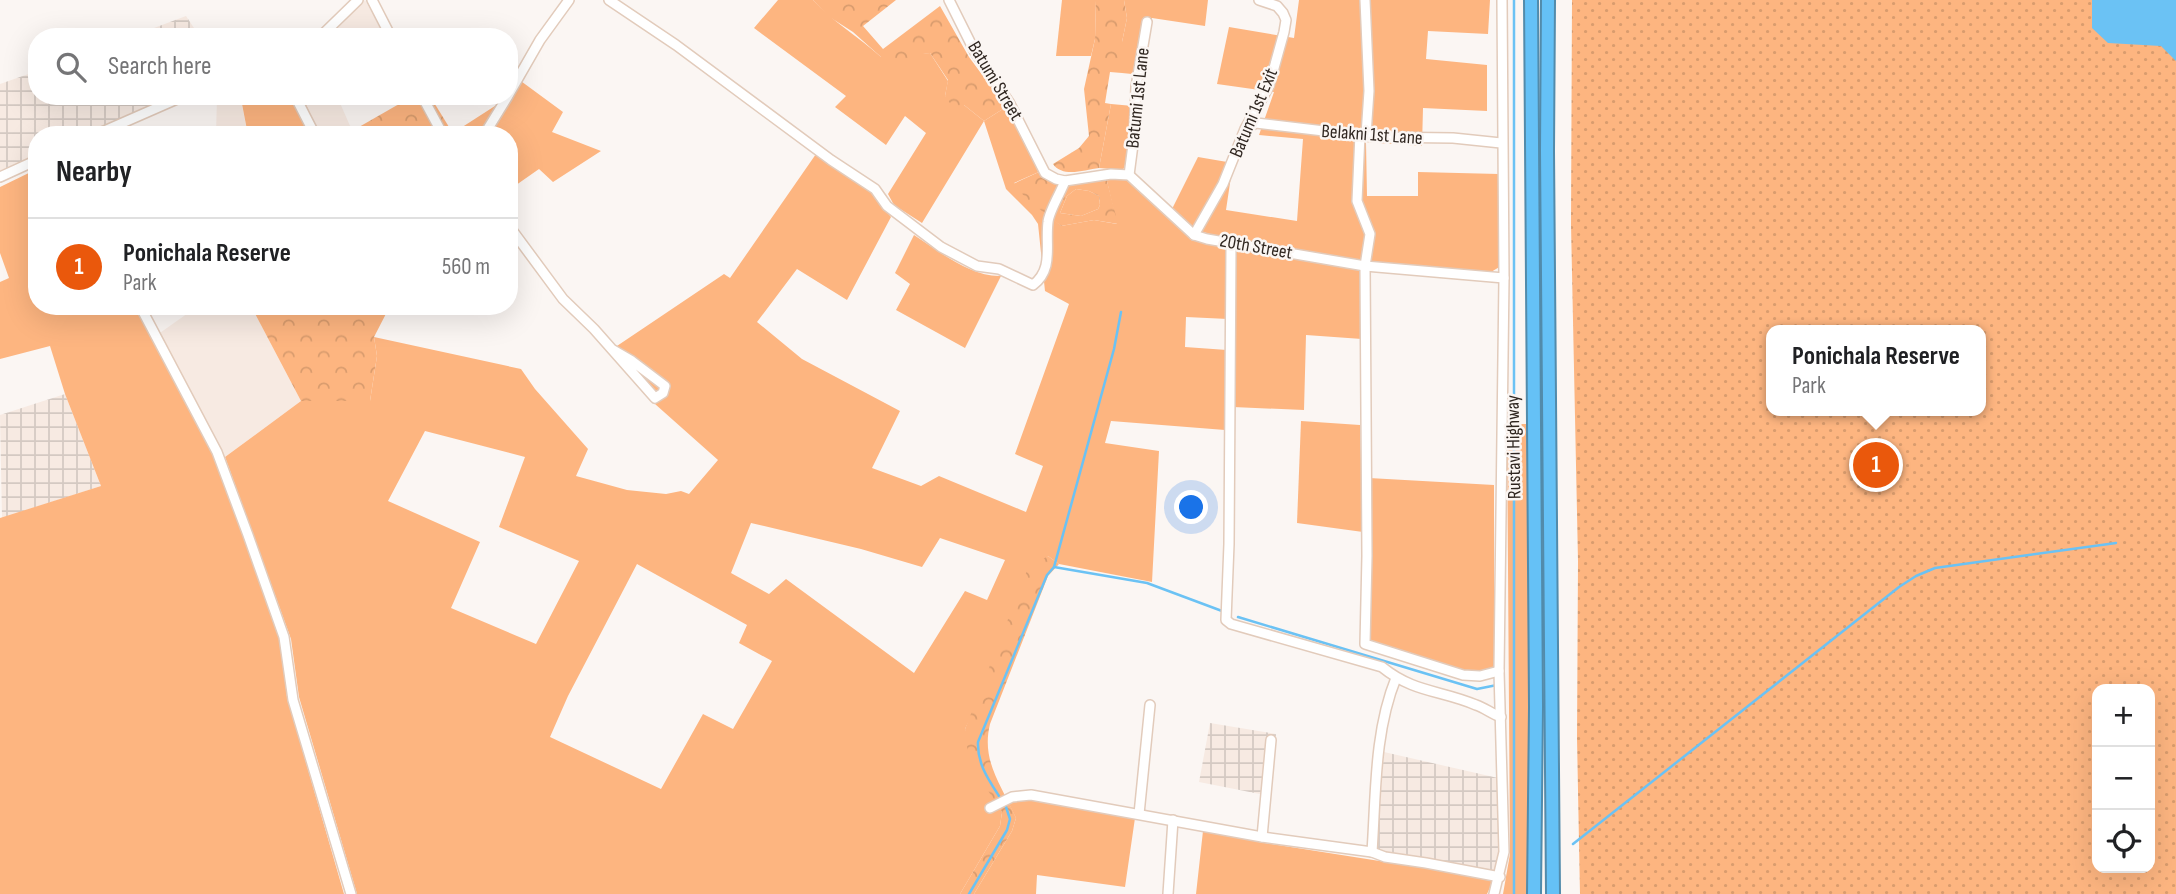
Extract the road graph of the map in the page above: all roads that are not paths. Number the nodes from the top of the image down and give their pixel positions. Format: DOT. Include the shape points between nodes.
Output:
graph roads {
  1 [pos="359,0"];
  2 [pos="372,0"];
  3 [pos="569,0"];
  4 [pos="609,0"];
  5 [pos="949,0"];
  6 [pos="1259,0"];
  7 [pos="1365,0"];
  8 [pos="1502,0"];
  9 [pos="1531,0"];
  10 [pos="1548,0"];
  11 [pos="1147,22"];
  12 [pos="329,28"];
  13 [pos="386,28"];
  14 [pos="518,79"];
  15 [pos="163,105"];
  16 [pos="299,105"];
  17 [pos="427,105"];
  18 [pos="503,105"];
  19 [pos="116,126"];
  20 [pos="309,126"];
  21 [pos="438,126"];
  22 [pos="490,126"];
  23 [pos="1245,129"];
  24 [pos="1363,135"];
  25 [pos="1502,143"];
  26 [pos="28,164"];
  27 [pos="1129,175"];
  28 [pos="0,177"];
  29 [pos="1065,181"];
  30 [pos="1194,235"];
  31 [pos="518,238"];
  32 [pos="1227,242"];
  33 [pos="1365,267"];
  34 [pos="1504,278"];
  35 [pos="145,315"];
  36 [pos="613,350"];
  37 [pos="1499,675"];
  38 [pos="1396,678"];
  39 [pos="1150,705"];
  40 [pos="1502,717"];
  41 [pos="1271,740"];
  42 [pos="990,808"];
  43 [pos="1139,814"];
  44 [pos="1173,820"];
  45 [pos="1262,837"];
  46 [pos="1372,852"];
  47 [pos="1500,877"];
  48 [pos="351,894"];
  49 [pos="1168,894"];
  50 [pos="1494,894"];
  51 [pos="1534,894"];
  52 [pos="1553,894"];
  1 -- 12 [label="street"];
  2 -- 13 [label="street"];
  3 -- 14 [label="street"];
  4 -- 29 [label="street" via="875,189 887,206 941,247 977,266 999,269 1033,285 1040,279 1047,266 1048,220"];
  5 -- 29 [label="street, Batumi Street" via="1045,173"];
  6 -- 23 [label="street, Batumi 1st Exit" via="1277,6 1286,19 1269,86"];
  7 -- 24 [label="street" via="1369,91"];
  8 -- 25 [label="street"];
  9 -- 51 [label="highway, Rustavi Highway"];
  10 -- 52 [label="highway, Rustavi Highway"];
  11 -- 27 [label="street, Batumi 1st Lane"];
  15 -- 19 [label="street"];
  16 -- 20 [label="street"];
  17 -- 21 [label="street"];
  18 -- 22 [label="street"];
  23 -- 24 [label="street, Belakni 1st Lane" via="1256,123"];
  23 -- 30 [label="street, Batumi 1st Exit"];
  24 -- 25 [label="street, Belakni 1st Lane"];
  24 -- 33 [label="street" via="1357,201 1370,234"];
  25 -- 34 [label="street"];
  26 -- 28 [label="street"];
  27 -- 29 [label="street"];
  27 -- 30 [label="street, 20th Street"];
  30 -- 32 [label="street, 20th Street"];
  31 -- 36 [label="street" via="563,299"];
  32 -- 33 [label="street, 20th Street"];
  32 -- 38 [label="street" via="1231,248 1226,620 1382,667"];
  33 -- 34 [label="street, 20th Street"];
  33 -- 37 [label="street" via="1366,644 1463,675"];
  34 -- 37 [label="street"];
  35 -- 48 [label="street" via="217,452 248,535 284,637 293,700"];
  36 -- 36 [label="street" via="655,398 663,393 665,386"];
  37 -- 40 [label="street"];
  38 -- 40 [label="street"];
  38 -- 46 [label="street" via="1379,752"];
  39 -- 43 [label="street"];
  40 -- 47 [label="street" via="1504,852"];
  41 -- 45 [label="street"];
  42 -- 43 [label="street" via="1012,797 1031,795"];
  43 -- 44 [label="street"];
  44 -- 45 [label="street"];
  44 -- 49 [label="street"];
  45 -- 46 [label="street"];
  46 -- 47 [label="street"];
  47 -- 50 [label="street"];
}
